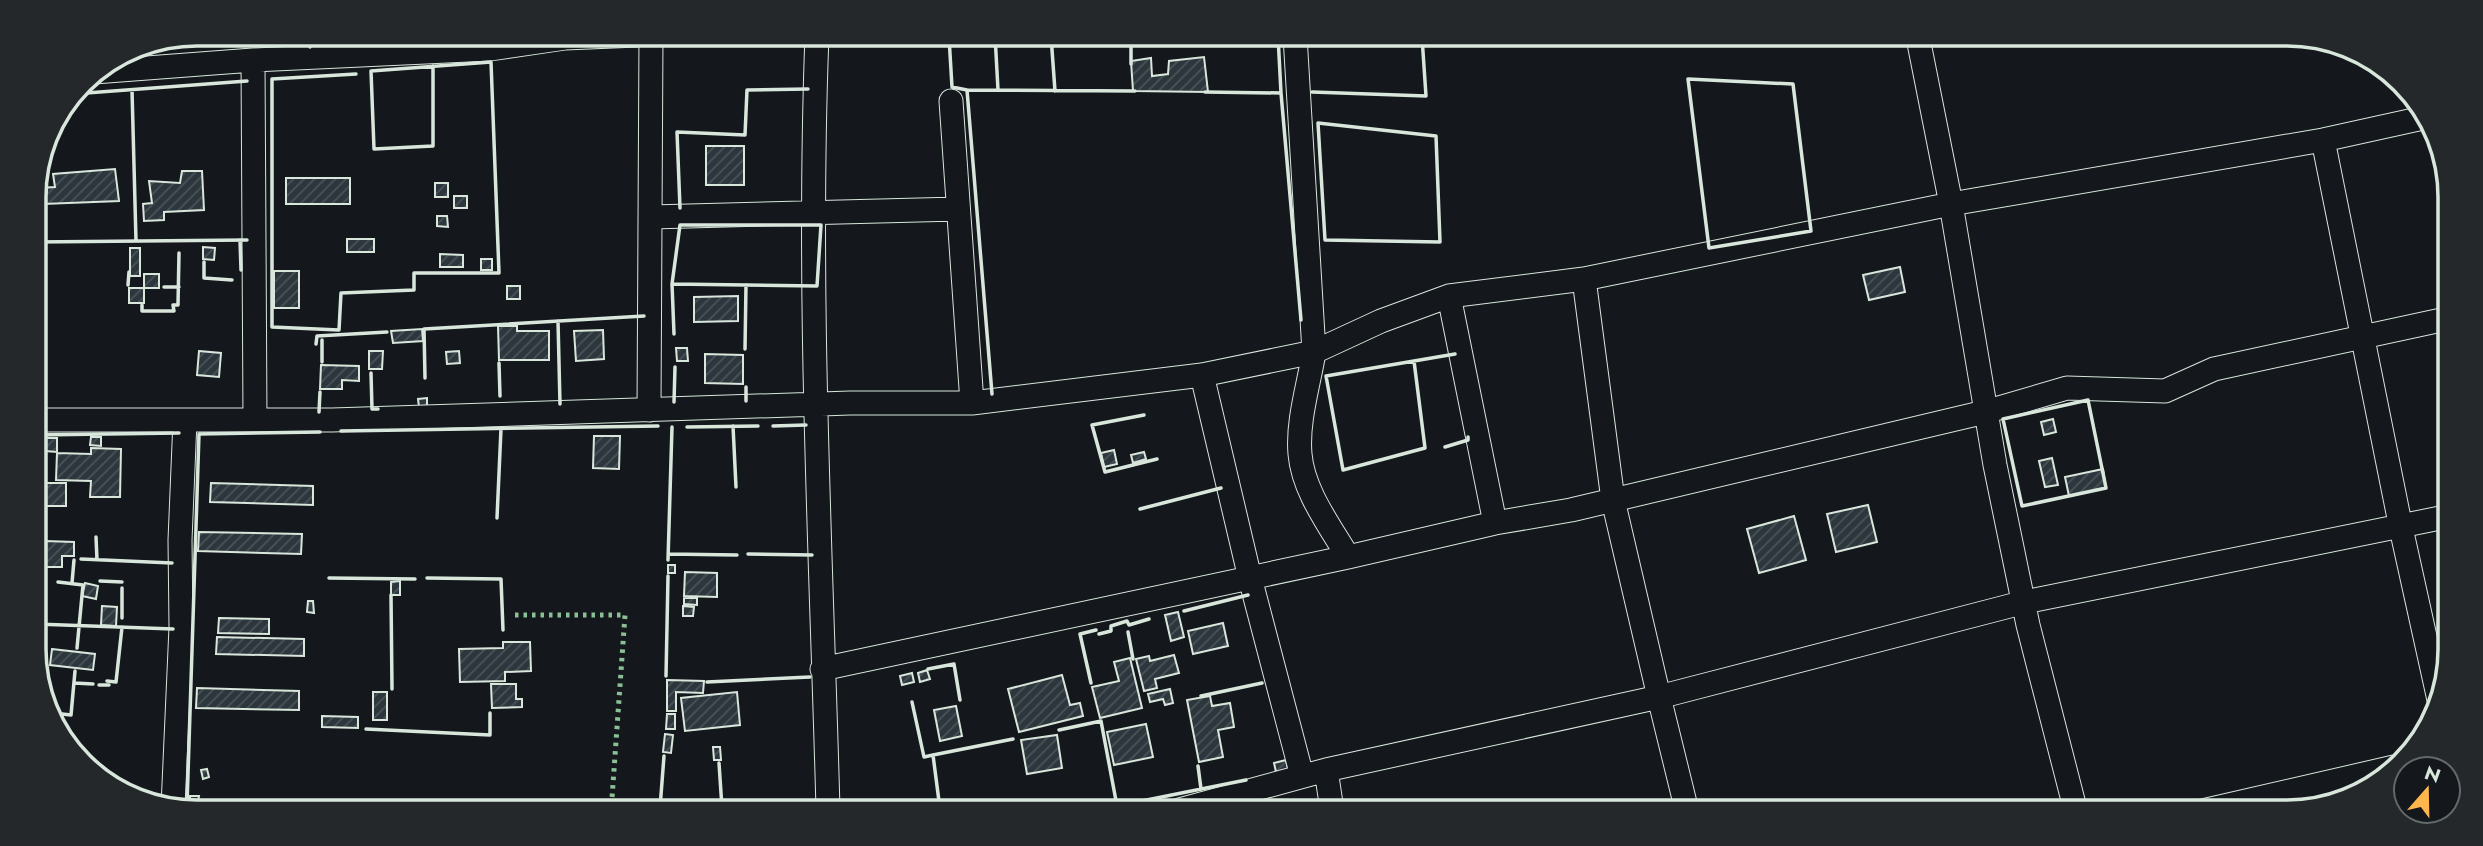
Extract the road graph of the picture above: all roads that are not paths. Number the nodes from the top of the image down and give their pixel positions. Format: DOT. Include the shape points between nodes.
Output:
graph roads {
  1 [pos="510,46"];
  2 [pos="652,46"];
  3 [pos="817,46"];
  4 [pos="1296,46"];
  5 [pos="1920,46"];
  6 [pos="253,60"];
  7 [pos="114,71"];
  8 [pos="951,101"];
  9 [pos="2416,120"];
  10 [pos="2323,140"];
  11 [pos="1951,204"];
  12 [pos="958,209"];
  13 [pos="815,213"];
  14 [pos="651,217"];
  15 [pos="1584,279"];
  16 [pos="1449,296"];
  17 [pos="2438,321"];
  18 [pos="2362,336"];
  19 [pos="1314,352"];
  20 [pos="1202,376"];
  21 [pos="972,403"];
  22 [pos="816,405"];
  23 [pos="649,410"];
  24 [pos="1985,412"];
  25 [pos="185,419"];
  26 [pos="46,420"];
  27 [pos="255,420"];
  28 [pos="1613,500"];
  29 [pos="2438,519"];
  30 [pos="1495,523"];
  31 [pos="2401,528"];
  32 [pos="1348,557"];
  33 [pos="1250,578"];
  34 [pos="2025,602"];
  35 [pos="822,669"];
  36 [pos="2434,678"];
  37 [pos="1659,697"];
  38 [pos="1326,771"];
  39 [pos="2375,771"];
  40 [pos="1302,776"];
  41 [pos="173,798"];
  42 [pos="828,800"];
  43 [pos="1215,800"];
  44 [pos="1330,800"];
  45 [pos="1684,800"];
  46 [pos="2073,800"];
  47 [pos="2250,800"];
  1 -- 6 [label="street"];
  2 -- 14 [label="street"];
  3 -- 13 [label="street"];
  4 -- 19 [label="street"];
  5 -- 11 [label="street"];
  6 -- 7 [label="street"];
  6 -- 27 [label="street"];
  8 -- 12 [label="street"];
  9 -- 10 [label="street"];
  10 -- 11 [label="street"];
  10 -- 18 [label="street"];
  11 -- 15 [label="street"];
  11 -- 24 [label="street"];
  12 -- 13 [label="street"];
  12 -- 21 [label="street"];
  13 -- 14 [label="street"];
  13 -- 22 [label="street"];
  14 -- 23 [label="street"];
  15 -- 16 [label="street"];
  15 -- 28 [label="street"];
  16 -- 19 [label="street"];
  16 -- 30 [label="street"];
  17 -- 18 [label="street"];
  18 -- 24 [label="street" via="2214,369 2165,391 2067,388"];
  18 -- 31 [label="street"];
  19 -- 20 [label="street"];
  19 -- 32 [label="street" via="1300,455 1306,480"];
  20 -- 21 [label="street"];
  20 -- 33 [label="street"];
  21 -- 22 [label="street"];
  22 -- 23 [label="street"];
  22 -- 35 [label="street"];
  23 -- 27 [label="street"];
  24 -- 28 [label="street"];
  24 -- 34 [label="street"];
  25 -- 26 [label="street"];
  25 -- 27 [label="street"];
  25 -- 41 [label="street"];
  28 -- 30 [label="street"];
  28 -- 37 [label="street"];
  29 -- 31 [label="street"];
  30 -- 32 [label="street"];
  31 -- 34 [label="street"];
  31 -- 36 [label="street"];
  32 -- 33 [label="street"];
  33 -- 35 [label="street"];
  33 -- 40 [label="street"];
  34 -- 37 [label="street"];
  34 -- 46 [label="street"];
  35 -- 42 [label="street"];
  37 -- 38 [label="street"];
  37 -- 45 [label="street"];
  38 -- 40 [label="street"];
  38 -- 44 [label="street"];
  39 -- 47 [label="street"];
  40 -- 43 [label="street"];
}
